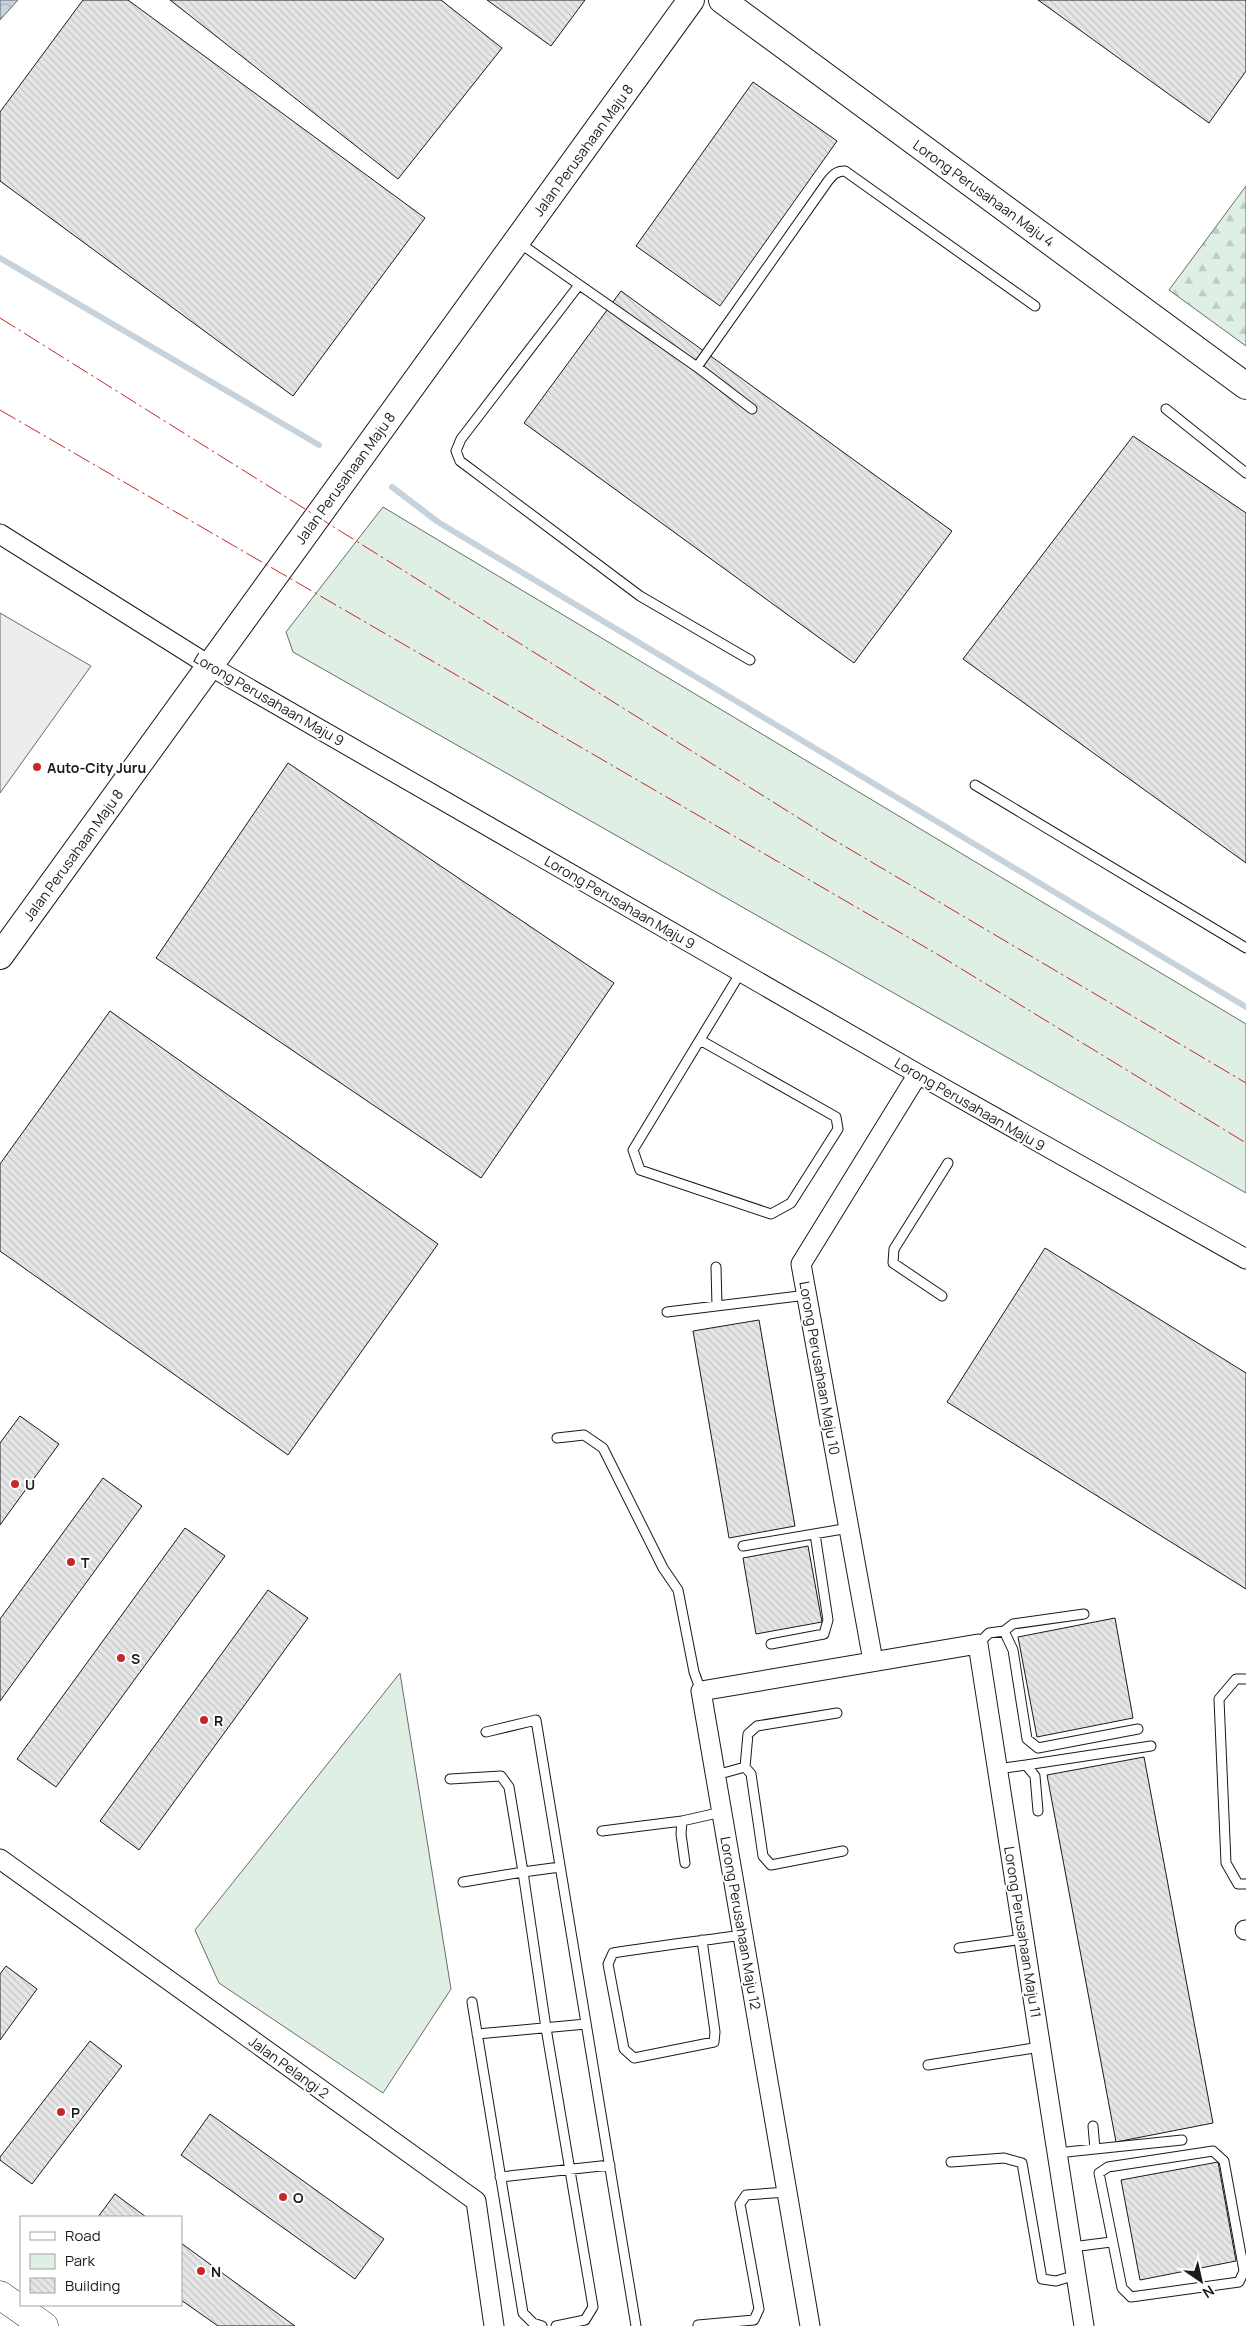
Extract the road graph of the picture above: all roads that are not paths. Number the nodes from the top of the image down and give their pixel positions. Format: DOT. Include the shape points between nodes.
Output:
graph roads {
  1 [pos="691,0"];
  2 [pos="722,0"];
  3 [pos="516,241"];
  4 [pos="579,285"];
  5 [pos="1035,306"];
  6 [pos="696,367"];
  7 [pos="1246,386"];
  8 [pos="752,409"];
  9 [pos="1166,409"];
  10 [pos="1246,473"];
  11 [pos="0,534"];
  12 [pos="750,660"];
  13 [pos="210,666"];
  14 [pos="975,785"];
  15 [pos="1246,948"];
  16 [pos="0,956"];
  17 [pos="741,972"];
  18 [pos="700,1040"];
  19 [pos="918,1074"];
  20 [pos="948,1164"];
  21 [pos="1246,1258"];
  22 [pos="716,1267"];
  23 [pos="807,1295"];
  24 [pos="942,1296"];
  25 [pos="717,1306"];
  26 [pos="667,1312"];
  27 [pos="557,1438"];
  28 [pos="849,1528"];
  29 [pos="815,1534"];
  30 [pos="743,1546"];
  31 [pos="1084,1614"];
  32 [pos="1004,1631"];
  33 [pos="771,1644"];
  34 [pos="978,1644"];
  35 [pos="873,1661"];
  36 [pos="1246,1679"];
  37 [pos="701,1691"];
  38 [pos="838,1713"];
  39 [pos="1138,1730"];
  40 [pos="486,1732"];
  41 [pos="1152,1746"];
  42 [pos="1026,1765"];
  43 [pos="745,1767"];
  44 [pos="997,1769"];
  45 [pos="716,1774"];
  46 [pos="450,1779"];
  47 [pos="1038,1811"];
  48 [pos="722,1812"];
  49 [pos="682,1821"];
  50 [pos="602,1831"];
  51 [pos="843,1851"];
  52 [pos="0,1858"];
  53 [pos="685,1863"];
  54 [pos="560,1867"];
  55 [pos="523,1872"];
  56 [pos="463,1882"];
  57 [pos="1246,1884"];
  58 [pos="743,1935"];
  59 [pos="1024,1939"];
  60 [pos="702,1940"];
  61 [pos="959,1948"];
  62 [pos="472,2002"];
  63 [pos="586,2024"];
  64 [pos="546,2028"];
  65 [pos="477,2034"];
  66 [pos="1040,2047"];
  67 [pos="928,2065"];
  68 [pos="1093,2126"];
  69 [pos="1182,2140"];
  70 [pos="1095,2149"];
  71 [pos="1057,2153"];
  72 [pos="951,2162"];
  73 [pos="610,2165"];
  74 [pos="569,2169"];
  75 [pos="500,2177"];
  76 [pos="787,2192"];
  77 [pos="1111,2242"];
  78 [pos="1072,2248"];
  79 [pos="1076,2275"];
  80 [pos="0,2295"];
  81 [pos="698,2325"];
  82 [pos="44,2326"];
  83 [pos="494,2326"];
  84 [pos="542,2326"];
  85 [pos="556,2326"];
  86 [pos="636,2326"];
  87 [pos="810,2326"];
  88 [pos="1084,2326"];
  1 -- 3 [label="street, Jalan Perusahaan Maju 8"];
  2 -- 7 [label="street, Lorong Perusahaan Maju 4"];
  3 -- 4 [label="lane"];
  3 -- 13 [label="street, Jalan Perusahaan Maju 8"];
  4 -- 6 [label="lane"];
  4 -- 12 [label="lane" via="461,438 456,451 460,461 640,596"];
  5 -- 6 [label="lane" via="845,171 840,171 828,181"];
  6 -- 8 [label="lane"];
  9 -- 10 [label="lane"];
  11 -- 13 [label="street, Lorong Perusahaan Maju 9"];
  13 -- 16 [label="street, Jalan Perusahaan Maju 8"];
  13 -- 17 [label="street, Lorong Perusahaan Maju 9"];
  14 -- 15 [label="lane"];
  17 -- 18 [label="lane"];
  17 -- 19 [label="street, Lorong Perusahaan Maju 9"];
  18 -- 18 [label="lane" via="633,1150 640,1170 771,1214 791,1203 838,1129 836,1117"];
  19 -- 21 [label="street, Lorong Perusahaan Maju 9"];
  19 -- 23 [label="street, Lorong Perusahaan Maju 10" via="801,1264"];
  20 -- 24 [label="lane" via="894,1249 893,1263"];
  22 -- 25 [label="lane"];
  23 -- 25 [label="lane"];
  23 -- 28 [label="street, Lorong Perusahaan Maju 10"];
  25 -- 26 [label="lane"];
  27 -- 37 [label="lane" via="584,1435 603,1448 663,1568 678,1590 694,1672"];
  28 -- 29 [label="lane"];
  28 -- 35 [label="street, Lorong Perusahaan Maju 10"];
  29 -- 30 [label="lane"];
  29 -- 33 [label="lane" via="828,1620 824,1634"];
  31 -- 32 [label="lane" via="1013,1624"];
  32 -- 34 [label="lane" via="989,1633"];
  32 -- 39 [label="lane" via="1013,1650 1027,1739 1038,1748"];
  34 -- 35 [label="street"];
  34 -- 44 [label="street, Lorong Perusahaan Maju 11"];
  35 -- 37 [label="street"];
  36 -- 57 [label="lane" via="1236,1679 1219,1699 1226,1863 1238,1884"];
  37 -- 45 [label="street, Lorong Perusahaan Maju 12"];
  38 -- 43 [label="lane" via="757,1726 748,1734"];
  40 -- 54 [label="lane" via="536,1720"];
  41 -- 42 [label="lane"];
  42 -- 44 [label="lane"];
  42 -- 47 [label="lane" via="1035,1776"];
  43 -- 45 [label="lane"];
  43 -- 51 [label="lane" via="751,1774 763,1856 771,1865"];
  44 -- 59 [label="street, Lorong Perusahaan Maju 11"];
  45 -- 48 [label="street, Lorong Perusahaan Maju 12"];
  46 -- 55 [label="lane" via="501,1776 509,1787"];
  48 -- 49 [label="lane"];
  48 -- 58 [label="street, Lorong Perusahaan Maju 12"];
  49 -- 50 [label="lane"];
  49 -- 53 [label="lane"];
  52 -- 83 [label="street, Jalan Pelangi 2" via="476,2201"];
  54 -- 55 [label="lane"];
  54 -- 63 [label="lane"];
  55 -- 56 [label="lane"];
  55 -- 64 [label="lane"];
  58 -- 60 [label="lane"];
  58 -- 76 [label="street, Lorong Perusahaan Maju 12"];
  59 -- 61 [label="lane"];
  59 -- 66 [label="street, Lorong Perusahaan Maju 11"];
  60 -- 60 [label="lane" via="714,2042 634,2058 624,2049 608,1964 613,1953"];
  62 -- 65 [label="lane"];
  63 -- 64 [label="lane"];
  63 -- 73 [label="lane"];
  64 -- 65 [label="lane"];
  64 -- 74 [label="lane"];
  65 -- 75 [label="lane"];
  66 -- 67 [label="lane"];
  66 -- 71 [label="street, Lorong Perusahaan Maju 11"];
  68 -- 70 [label="lane"];
  69 -- 70 [label="lane"];
  70 -- 71 [label="lane"];
  71 -- 78 [label="street, Lorong Perusahaan Maju 11"];
  72 -- 79 [label="lane" via="1004,2158 1022,2163 1042,2279 1056,2281"];
  73 -- 74 [label="lane"];
  73 -- 86 [label="lane"];
  74 -- 75 [label="lane"];
  74 -- 85 [label="lane" via="593,2307 585,2320"];
  75 -- 84 [label="lane" via="523,2313 533,2323"];
  76 -- 81 [label="lane" via="746,2195 740,2204 759,2309 754,2320"];
  76 -- 87 [label="street, Lorong Perusahaan Maju 12"];
  77 -- 77 [label="lane" via="1099,2173 1108,2167 1213,2152 1224,2160 1244,2271 1239,2282 1131,2297 1122,2288"];
  77 -- 78 [label="lane"];
  78 -- 79 [label="street, Lorong Perusahaan Maju 11"];
  79 -- 88 [label="street, Lorong Perusahaan Maju 11"];
  80 -- 82 [label="main road"];
}
